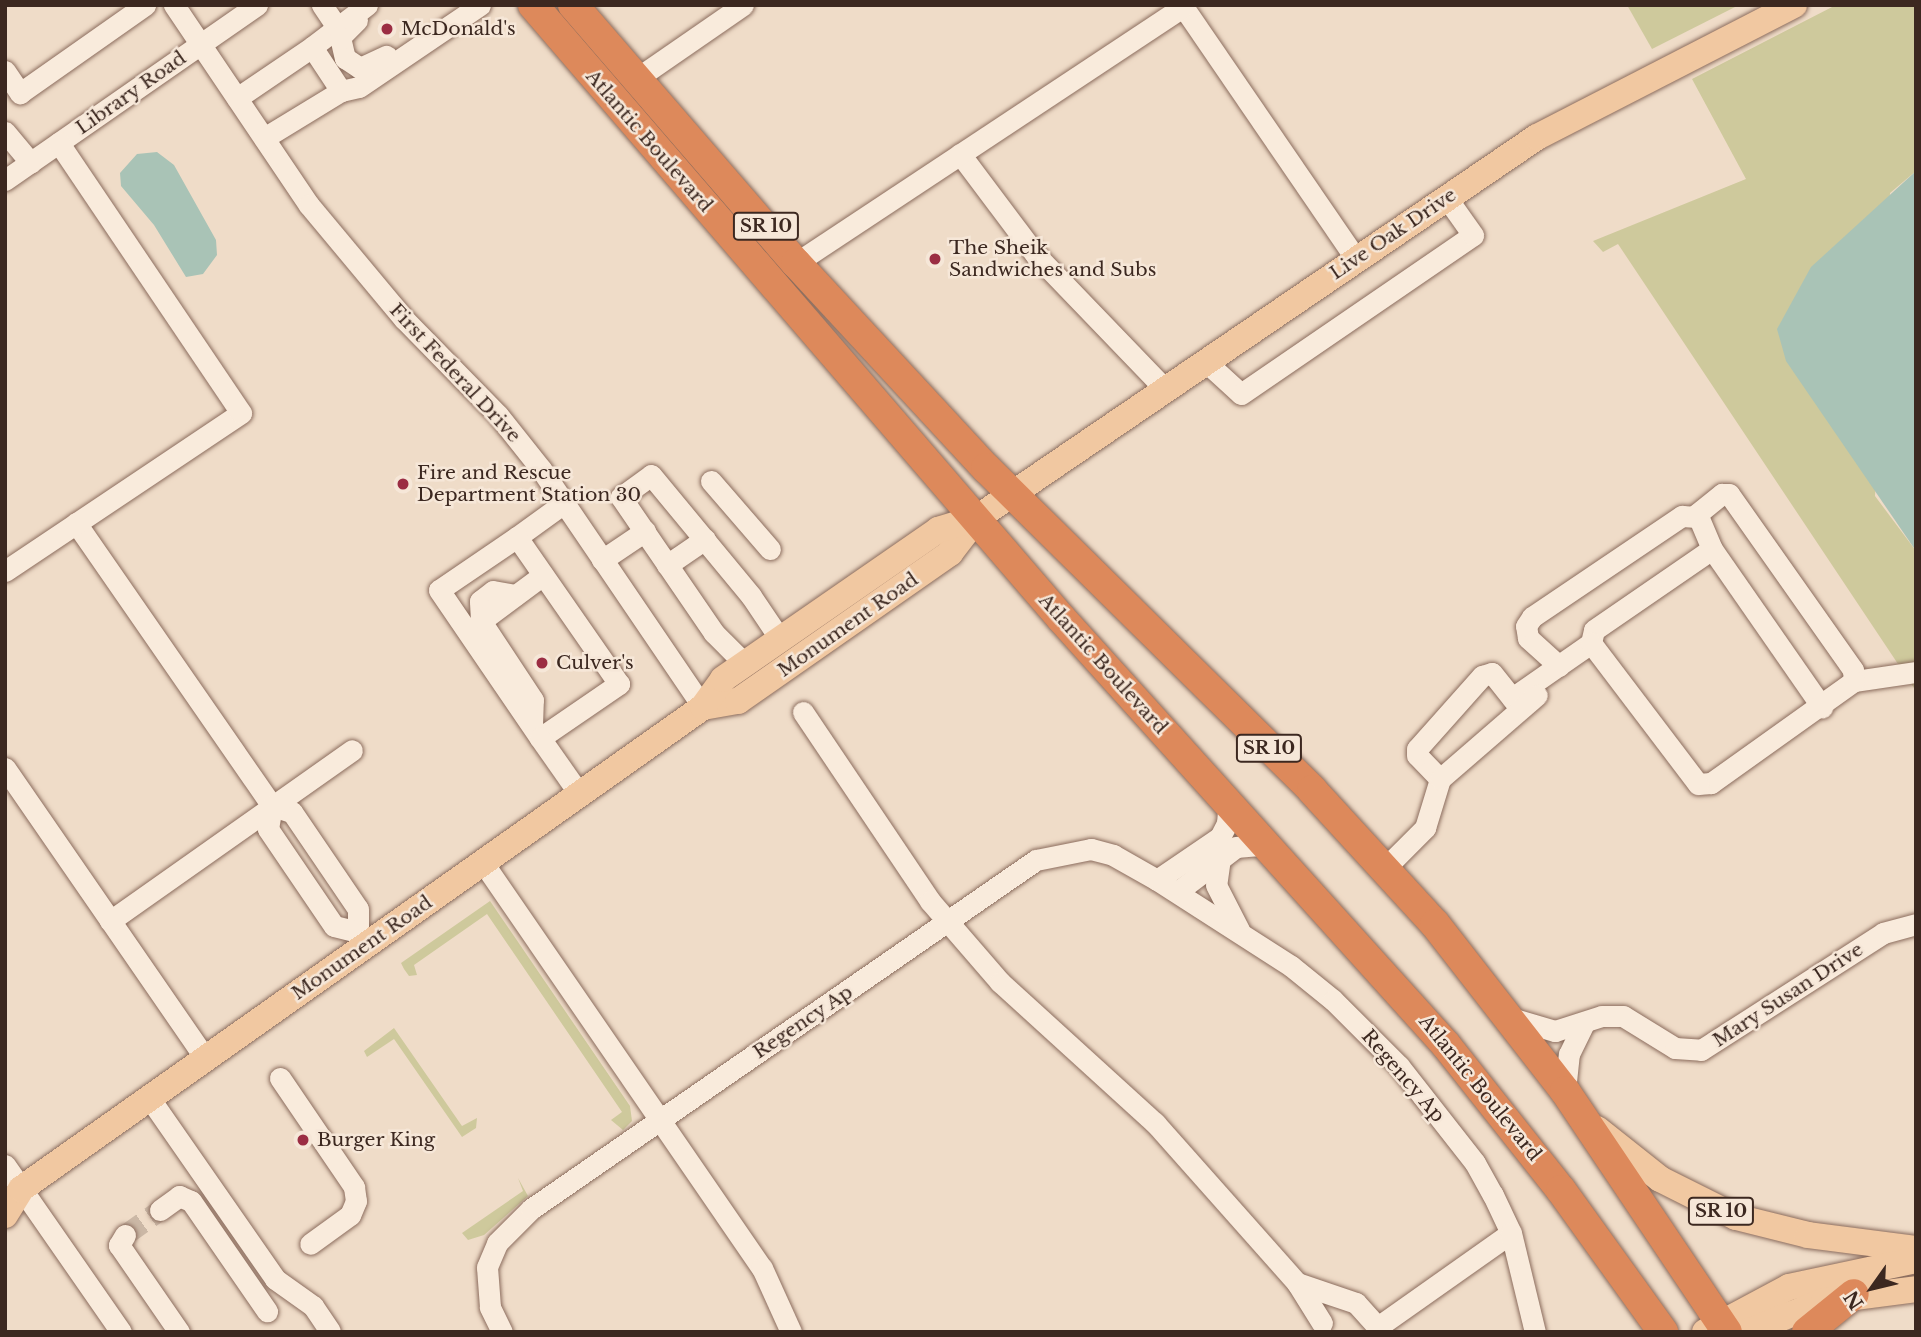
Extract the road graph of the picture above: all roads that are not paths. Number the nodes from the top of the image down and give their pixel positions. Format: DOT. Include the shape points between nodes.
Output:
graph roads {
  1 [pos="145,5"];
  2 [pos="174,5"];
  3 [pos="257,5"];
  4 [pos="323,5"];
  5 [pos="367,5"];
  6 [pos="379,5"];
  7 [pos="480,5"];
  8 [pos="533,5"];
  9 [pos="573,5"];
  10 [pos="743,5"];
  11 [pos="1794,5"];
  12 [pos="1182,6"];
  13 [pos="123,12"];
  14 [pos="448,26"];
  15 [pos="337,27"];
  16 [pos="201,44"];
  17 [pos="312,47"];
  18 [pos="587,69"];
  19 [pos="5,71"];
  20 [pos="636,79"];
  21 [pos="341,91"];
  22 [pos="237,99"];
  23 [pos="5,132"];
  24 [pos="264,138"];
  25 [pos="59,143"];
  26 [pos="960,154"];
  27 [pos="31,163"];
  28 [pos="5,180"];
  29 [pos="1446,197"];
  30 [pos="1356,259"];
  31 [pos="796,263"];
  32 [pos="1206,362"];
  33 [pos="1165,389"];
  34 [pos="711,481"];
  35 [pos="1011,494"];
  36 [pos="564,503"];
  37 [pos="1697,517"];
  38 [pos="977,518"];
  39 [pos="76,523"];
  40 [pos="645,531"];
  41 [pos="517,537"];
  42 [pos="705,539"];
  43 [pos="770,549"];
  44 [pos="1712,549"];
  45 [pos="602,560"];
  46 [pos="667,565"];
  47 [pos="5,572"];
  48 [pos="543,575"];
  49 [pos="474,626"];
  50 [pos="780,639"];
  51 [pos="1591,643"];
  52 [pos="745,664"];
  53 [pos="1555,669"];
  54 [pos="1916,672"];
  55 [pos="1854,681"];
  56 [pos="1516,704"];
  57 [pos="703,707"];
  58 [pos="1822,707"];
  59 [pos="803,712"];
  60 [pos="536,732"];
  61 [pos="352,750"];
  62 [pos="5,768"];
  63 [pos="1440,779"];
  64 [pos="580,795"];
  65 [pos="1229,802"];
  66 [pos="272,806"];
  67 [pos="1268,844"];
  68 [pos="1220,859"];
  69 [pos="484,864"];
  70 [pos="1385,868"];
  71 [pos="1157,880"];
  72 [pos="1177,892"];
  73 [pos="110,921"];
  74 [pos="948,922"];
  75 [pos="1916,924"];
  76 [pos="1241,932"];
  77 [pos="362,939"];
  78 [pos="1511,1018"];
  79 [pos="1584,1023"];
  80 [pos="204,1057"];
  81 [pos="280,1078"];
  82 [pos="1565,1091"];
  83 [pos="148,1096"];
  84 [pos="658,1121"];
  85 [pos="5,1165"];
  86 [pos="13,1189"];
  87 [pos="160,1210"];
  88 [pos="5,1215"];
  89 [pos="1511,1233"];
  90 [pos="125,1235"];
  91 [pos="310,1244"];
  92 [pos="1916,1250"];
  93 [pos="1916,1260"];
  94 [pos="1297,1283"];
  95 [pos="1630,1285"];
  96 [pos="1916,1289"];
  97 [pos="1854,1294"];
  98 [pos="1345,1299"];
  99 [pos="267,1311"];
  100 [pos="1322,1328"];
  101 [pos="1381,1329"];
  102 [pos="1725,1329"];
  103 [pos="330,1331"];
  104 [pos="121,1332"];
  105 [pos="179,1332"];
  106 [pos="502,1332"];
  107 [pos="791,1332"];
  108 [pos="1535,1332"];
  109 [pos="1636,1332"];
  110 [pos="1662,1332"];
  111 [pos="1807,1332"];
  1 -- 13 [label="street"];
  2 -- 16 [label="street, First Federal Drive"];
  3 -- 16 [label="street, Library Road"];
  4 -- 15 [label="street"];
  5 -- 15 [label="street"];
  6 -- 14 [label="street" via="340,37 345,58 360,68 431,27"];
  7 -- 14 [label="street"];
  8 -- 18 [label="highway, Atlantic Boulevard / SR 10"];
  9 -- 20 [label="highway, Atlantic Boulevard / SR 10"];
  10 -- 20 [label="street"];
  11 -- 29 [label="main road, Live Oak Drive" via="1576,115"];
  12 -- 26 [label="street"];
  12 -- 30 [label="street"];
  13 -- 19 [label="street" via="20,93"];
  14 -- 21 [label="street" via="359,87"];
  15 -- 17 [label="street"];
  16 -- 22 [label="street, First Federal Drive"];
  16 -- 25 [label="street, Library Road"];
  17 -- 21 [label="street"];
  17 -- 22 [label="street"];
  18 -- 20 [label="highway" via="600,67 615,85"];
  18 -- 38 [label="highway, Atlantic Boulevard / SR 10"];
  20 -- 31 [label="highway, Atlantic Boulevard / SR 10"];
  21 -- 24 [label="street"];
  22 -- 24 [label="street, First Federal Drive"];
  23 -- 27 [label="street"];
  24 -- 36 [label="street, First Federal Drive" via="360,269 498,415"];
  25 -- 27 [label="street, Library Road"];
  25 -- 39 [label="street" via="241,413"];
  26 -- 31 [label="street"];
  26 -- 33 [label="street" via="1035,254"];
  27 -- 28 [label="street, Library Road"];
  29 -- 30 [label="main road, Live Oak Drive"];
  29 -- 32 [label="street" via="1473,235 1241,394"];
  30 -- 32 [label="main road, Live Oak Drive"];
  31 -- 35 [label="highway, Atlantic Boulevard / SR 10"];
  32 -- 33 [label="main road, Live Oak Drive"];
  33 -- 35 [label="main road, Live Oak Drive"];
  34 -- 43 [label="street"];
  35 -- 38 [label="main road, Monument Road"];
  35 -- 70 [label="highway, Atlantic Boulevard / SR 10"];
  36 -- 41 [label="street"];
  36 -- 45 [label="street, First Federal Drive"];
  37 -- 44 [label="street"];
  37 -- 53 [label="street" via="1682,516 1532,617 1526,626 1528,638"];
  37 -- 55 [label="street" via="1722,494 1729,494 1853,670"];
  38 -- 50 [label="main road, Monument Road" via="945,526"];
  38 -- 57 [label="main road, Monument Road" via="950,554 738,701"];
  38 -- 65 [label="highway, Atlantic Boulevard / SR 10" via="1087,648"];
  39 -- 47 [label="street"];
  39 -- 66 [label="street"];
  40 -- 42 [label="street" via="621,497 651,475"];
  40 -- 45 [label="street"];
  40 -- 46 [label="street"];
  41 -- 48 [label="street"];
  41 -- 49 [label="street" via="439,590"];
  42 -- 46 [label="street"];
  42 -- 50 [label="street"];
  44 -- 51 [label="street" via="1594,630"];
  44 -- 58 [label="street"];
  45 -- 57 [label="street, First Federal Drive"];
  46 -- 52 [label="street" via="714,633"];
  48 -- 49 [label="street"];
  48 -- 60 [label="street" via="619,684"];
  49 -- 60 [label="street"];
  50 -- 52 [label="main road, Monument Road"];
  51 -- 53 [label="street"];
  51 -- 58 [label="street" via="1698,784 1711,783"];
  52 -- 57 [label="main road, Monument Road" via="723,679"];
  53 -- 56 [label="street" via="1548,685"];
  54 -- 55 [label="street"];
  55 -- 58 [label="street"];
  56 -- 63 [label="street"];
  56 -- 63 [label="street" via="1492,673 1487,673 1416,752"];
  57 -- 64 [label="main road, Monument Road"];
  59 -- 74 [label="street"];
  60 -- 64 [label="street"];
  61 -- 66 [label="street"];
  62 -- 73 [label="street"];
  63 -- 70 [label="street" via="1424,828"];
  64 -- 69 [label="main road, Monument Road"];
  65 -- 67 [label="highway, Atlantic Boulevard / SR 10"];
  65 -- 71 [label="street" via="1220,837"];
  66 -- 73 [label="street"];
  66 -- 77 [label="street" via="292,812 351,898 358,909"];
  66 -- 77 [label="street" via="268,829 334,926"];
  67 -- 68 [label="street" via="1236,847"];
  67 -- 95 [label="highway, Atlantic Boulevard / SR 10" via="1471,1076"];
  68 -- 72 [label="street"];
  68 -- 76 [label="street" via="1216,885"];
  69 -- 77 [label="main road, Monument Road"];
  69 -- 84 [label="street"];
  70 -- 78 [label="highway, Atlantic Boulevard / SR 10"];
  71 -- 72 [label="street, Regency Ap"];
  71 -- 74 [label="street, Regency Ap" via="1113,855 1071,850 1036,860"];
  72 -- 76 [label="street, Regency Ap"];
  73 -- 80 [label="street"];
  74 -- 84 [label="street, Regency Ap"];
  74 -- 94 [label="street" via="1010,992 1155,1123"];
  75 -- 79 [label="street, Mary Susan Drive" via="1883,933 1707,1048 1675,1048 1623,1016 1602,1016"];
  76 -- 89 [label="street, Regency Ap" via="1333,1000 1399,1066 1475,1163"];
  77 -- 80 [label="main road, Monument Road"];
  78 -- 79 [label="street, Mary Susan Drive" via="1555,1031"];
  78 -- 82 [label="highway, Atlantic Boulevard / SR 10"];
  79 -- 82 [label="street" via="1571,1046"];
  80 -- 83 [label="main road, Monument Road"];
  81 -- 91 [label="street" via="354,1186 356,1201 350,1214"];
  82 -- 92 [label="main road, Atlantic Boulevard / SR 10" via="1598,1130 1633,1160 1720,1210 1788,1231"];
  82 -- 102 [label="highway, Atlantic Boulevard"];
  83 -- 86 [label="main road, Monument Road"];
  83 -- 103 [label="street" via="275,1279 313,1306"];
  84 -- 106 [label="street, Regency Ap" via="531,1209 496,1243 487,1267 486,1289"];
  84 -- 107 [label="street" via="762,1268"];
  85 -- 86 [label="street"];
  86 -- 88 [label="main road, Monument Road"];
  86 -- 104 [label="street"];
  87 -- 99 [label="street" via="179,1196 191,1201"];
  89 -- 101 [label="street"];
  89 -- 108 [label="street, Regency Ap"];
  90 -- 105 [label="street" via="119,1245"];
  93 -- 102 [label="main road" via="1804,1282"];
  94 -- 98 [label="street"];
  94 -- 100 [label="street"];
  95 -- 109 [label="highway"];
  95 -- 110 [label="highway, Atlantic Boulevard / SR 10"];
  96 -- 97 [label="main road"];
  97 -- 102 [label="main road"];
  97 -- 111 [label="highway"];
  98 -- 100 [label="street" via="1331,1307"];
  98 -- 101 [label="street" via="1367,1310"];
}
